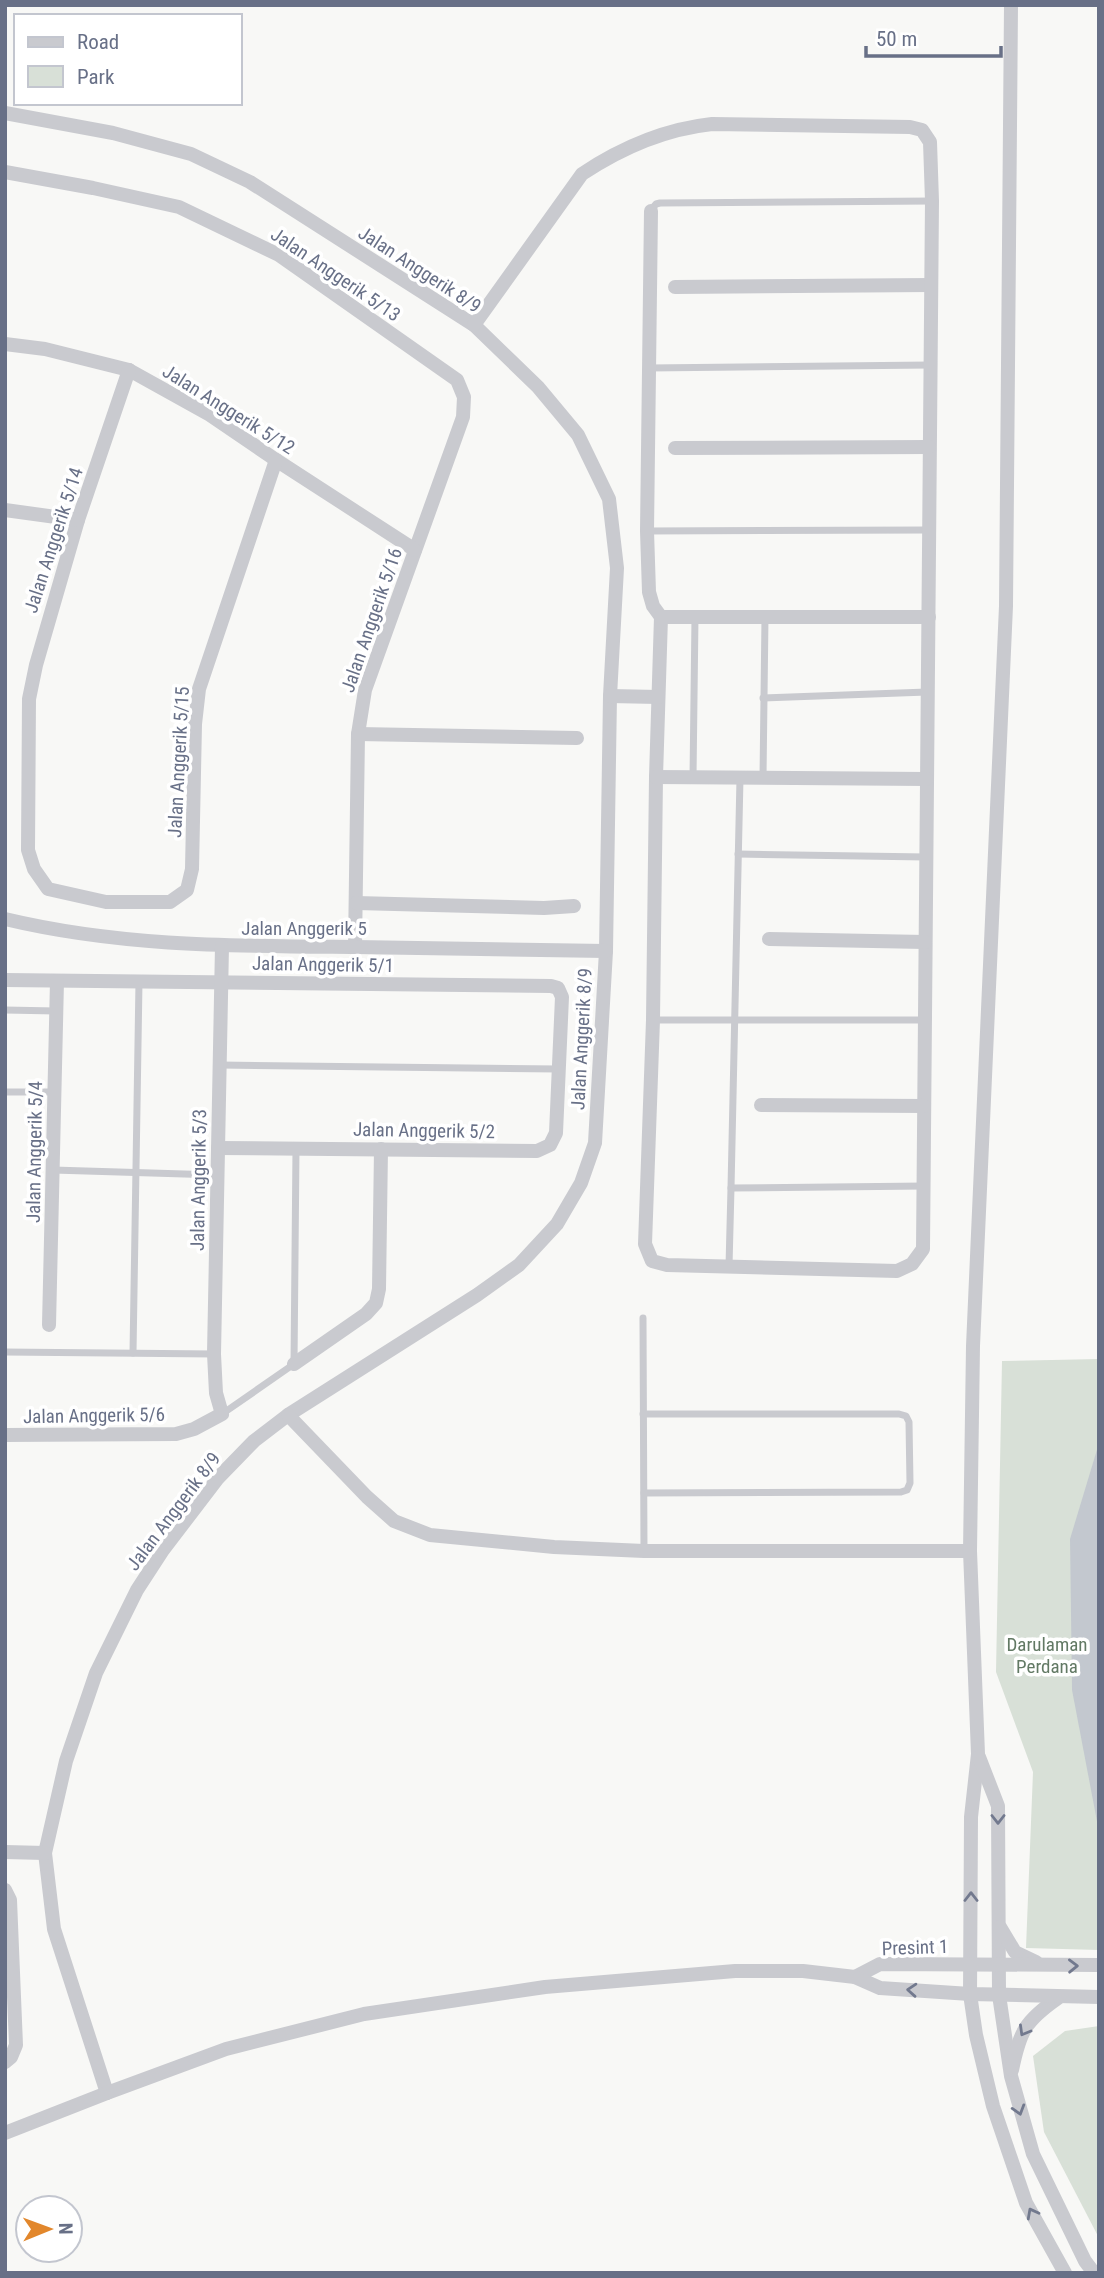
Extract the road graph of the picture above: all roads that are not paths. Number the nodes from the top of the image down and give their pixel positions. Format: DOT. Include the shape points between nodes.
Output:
graph roads {
  1 [pos="1011,5"];
  2 [pos="5,113"];
  3 [pos="5,172"];
  4 [pos="932,201"];
  5 [pos="651,211"];
  6 [pos="931,285"];
  7 [pos="675,287"];
  8 [pos="474,325"];
  9 [pos="5,344"];
  10 [pos="930,365"];
  11 [pos="649,368"];
  12 [pos="129,370"];
  13 [pos="464,397"];
  14 [pos="929,447"];
  15 [pos="675,448"];
  16 [pos="276,460"];
  17 [pos="5,510"];
  18 [pos="78,520"];
  19 [pos="929,530"];
  20 [pos="647,531"];
  21 [pos="415,550"];
  22 [pos="661,617"];
  23 [pos="695,617"];
  24 [pos="765,617"];
  25 [pos="929,617"];
  26 [pos="927,692"];
  27 [pos="610,695"];
  28 [pos="658,697"];
  29 [pos="763,698"];
  30 [pos="358,734"];
  31 [pos="577,738"];
  32 [pos="656,777"];
  33 [pos="693,778"];
  34 [pos="740,778"];
  35 [pos="763,778"];
  36 [pos="926,779"];
  37 [pos="28,850"];
  38 [pos="738,854"];
  39 [pos="926,857"];
  40 [pos="356,903"];
  41 [pos="574,906"];
  42 [pos="5,919"];
  43 [pos="769,939"];
  44 [pos="925,942"];
  45 [pos="222,947"];
  46 [pos="355,947"];
  47 [pos="606,951"];
  48 [pos="5,980"];
  49 [pos="57,981"];
  50 [pos="139,982"];
  51 [pos="221,982"];
  52 [pos="5,1010"];
  53 [pos="56,1011"];
  54 [pos="735,1019"];
  55 [pos="653,1020"];
  56 [pos="924,1020"];
  57 [pos="220,1065"];
  58 [pos="558,1069"];
  59 [pos="5,1091"];
  60 [pos="54,1092"];
  61 [pos="761,1105"];
  62 [pos="924,1106"];
  63 [pos="218,1148"];
  64 [pos="296,1148"];
  65 [pos="381,1149"];
  66 [pos="52,1170"];
  67 [pos="137,1173"];
  68 [pos="218,1175"];
  69 [pos="924,1186"];
  70 [pos="731,1188"];
  71 [pos="729,1266"];
  72 [pos="643,1318"];
  73 [pos="49,1325"];
  74 [pos="5,1352"];
  75 [pos="133,1353"];
  76 [pos="214,1353"];
  77 [pos="294,1364"];
  78 [pos="222,1414"];
  79 [pos="643,1414"];
  80 [pos="288,1415"];
  81 [pos="5,1436"];
  82 [pos="644,1493"];
  83 [pos="644,1551"];
  84 [pos="970,1551"];
  85 [pos="978,1754"];
  86 [pos="5,1852"];
  87 [pos="45,1853"];
  88 [pos="5,1890"];
  89 [pos="998,1922"];
  90 [pos="998,1965"];
  91 [pos="1099,1965"];
  92 [pos="971,1966"];
  93 [pos="1047,1966"];
  94 [pos="855,1977"];
  95 [pos="970,1994"];
  96 [pos="999,1995"];
  97 [pos="1099,1997"];
  98 [pos="1058,1998"];
  99 [pos="5,2062"];
  100 [pos="1011,2076"];
  101 [pos="107,2093"];
  102 [pos="5,2133"];
  103 [pos="1065,2273"];
  104 [pos="1094,2273"];
  1 -- 84 [label="street" via="1006,606 973,1346"];
  2 -- 8 [label="street, Jalan Anggerik 8/9" via="113,133 191,154 250,182"];
  3 -- 13 [label="street, Jalan Anggerik 5/13" via="179,208 279,255 457,380"];
  4 -- 5 [label="lane" via="660,203"];
  4 -- 6 [label="street"];
  4 -- 8 [label="street" via="930,142 922,130 686,127 602,160 582,174"];
  5 -- 11 [label="street"];
  6 -- 7 [label="street"];
  6 -- 10 [label="street"];
  8 -- 27 [label="street, Jalan Anggerik 8/9" via="538,387 578,435 609,499 617,568"];
  9 -- 12 [label="street, Jalan Anggerik 5/12"];
  10 -- 11 [label="lane"];
  10 -- 14 [label="street"];
  11 -- 20 [label="street"];
  12 -- 16 [label="street, Jalan Anggerik 5/12" via="210,415"];
  12 -- 18 [label="street, Jalan Anggerik 5/14"];
  13 -- 21 [label="street, Jalan Anggerik 5/16" via="463,417"];
  14 -- 15 [label="street"];
  14 -- 19 [label="street"];
  16 -- 21 [label="street, Jalan Anggerik 5/12"];
  16 -- 37 [label="street, Jalan Anggerik 5/15" via="198,689 192,869 187,890 170,902 106,902 48,888 34,869"];
  17 -- 18 [label="street"];
  18 -- 37 [label="street, Jalan Anggerik 5/14" via="44,630 29,699"];
  19 -- 20 [label="lane"];
  19 -- 25 [label="street"];
  20 -- 22 [label="street" via="649,592"];
  21 -- 30 [label="street, Jalan Anggerik 5/16" via="365,690"];
  22 -- 23 [label="street"];
  22 -- 28 [label="street"];
  23 -- 24 [label="street"];
  23 -- 33 [label="lane"];
  24 -- 25 [label="street"];
  24 -- 29 [label="lane"];
  25 -- 26 [label="street"];
  26 -- 29 [label="lane"];
  26 -- 36 [label="street"];
  27 -- 28 [label="street"];
  27 -- 47 [label="street, Jalan Anggerik 8/9"];
  28 -- 32 [label="street"];
  29 -- 35 [label="lane"];
  30 -- 31 [label="street"];
  30 -- 40 [label="street, Jalan Anggerik 5/16"];
  32 -- 33 [label="street"];
  32 -- 55 [label="street"];
  33 -- 34 [label="street"];
  34 -- 35 [label="street"];
  34 -- 38 [label="lane"];
  35 -- 36 [label="street"];
  36 -- 39 [label="street"];
  38 -- 39 [label="lane"];
  38 -- 54 [label="lane"];
  39 -- 44 [label="street"];
  40 -- 41 [label="street"];
  40 -- 46 [label="street, Jalan Anggerik 5/16"];
  42 -- 45 [label="street, Jalan Anggerik 5" via="129,940"];
  43 -- 44 [label="street"];
  44 -- 56 [label="street"];
  45 -- 46 [label="street, Jalan Anggerik 5"];
  45 -- 51 [label="street, Jalan Anggerik 5/3"];
  46 -- 47 [label="street, Jalan Anggerik 5"];
  47 -- 80 [label="street, Jalan Anggerik 8/9" via="595,1143 581,1183 557,1224 519,1265 477,1295"];
  48 -- 49 [label="street, Jalan Anggerik 5/1"];
  49 -- 50 [label="street, Jalan Anggerik 5/1"];
  49 -- 53 [label="street, Jalan Anggerik 5/4"];
  50 -- 51 [label="street, Jalan Anggerik 5/1"];
  50 -- 67 [label="lane"];
  51 -- 57 [label="street, Jalan Anggerik 5/3"];
  51 -- 58 [label="street, Jalan Anggerik 5/1" via="551,986 558,988 562,997"];
  52 -- 53 [label="lane"];
  53 -- 60 [label="street, Jalan Anggerik 5/4"];
  54 -- 55 [label="lane"];
  54 -- 56 [label="lane"];
  54 -- 70 [label="lane"];
  55 -- 71 [label="street" via="645,1244 652,1261 667,1265"];
  56 -- 62 [label="street"];
  57 -- 58 [label="lane"];
  57 -- 63 [label="street, Jalan Anggerik 5/3"];
  58 -- 65 [label="street, Jalan Anggerik 5/2" via="556,1133 550,1145 537,1151"];
  59 -- 60 [label="lane"];
  60 -- 66 [label="street, Jalan Anggerik 5/4"];
  61 -- 62 [label="street"];
  62 -- 69 [label="street"];
  63 -- 64 [label="street, Jalan Anggerik 5/2"];
  63 -- 68 [label="street, Jalan Anggerik 5/3"];
  64 -- 65 [label="street, Jalan Anggerik 5/2"];
  64 -- 77 [label="lane"];
  65 -- 77 [label="street" via="376,1303"];
  66 -- 67 [label="lane"];
  66 -- 73 [label="street, Jalan Anggerik 5/4"];
  67 -- 68 [label="lane"];
  67 -- 75 [label="lane"];
  68 -- 76 [label="street, Jalan Anggerik 5/3"];
  69 -- 70 [label="lane"];
  69 -- 71 [label="street" via="923,1249 912,1264 897,1271"];
  70 -- 71 [label="lane"];
  72 -- 79 [label="lane"];
  74 -- 75 [label="lane"];
  75 -- 76 [label="lane"];
  76 -- 78 [label="street, Jalan Anggerik 5/3"];
  77 -- 78 [label="lane"];
  78 -- 81 [label="street, Jalan Anggerik 5/6" via="176,1434"];
  79 -- 82 [label="lane"];
  79 -- 82 [label="lane" via="899,1413 909,1422 909,1483 901,1492"];
  80 -- 83 [label="street" via="367,1497 394,1521 410,1528 430,1535"];
  80 -- 87 [label="street, Jalan Anggerik 8/9" via="218,1478 137,1590 96,1673 66,1761"];
  82 -- 83 [label="lane"];
  83 -- 84 [label="street"];
  84 -- 85 [label="street"];
  85 -- 89 [label="street, one-way" via="998,1806"];
  92 -- 85 [label="street, one-way" via="971,1817"];
  86 -- 87 [label="street"];
  87 -- 101 [label="street, Jalan Anggerik 8/9" via="54,1929"];
  88 -- 99 [label="street" via="10,1900 16,2045"];
  89 -- 90 [label="street"];
  89 -- 93 [label="street" via="1015,1952"];
  90 -- 92 [label="street, Presint 1"];
  90 -- 93 [label="street, Presint 1"];
  90 -- 96 [label="street"];
  93 -- 91 [label="street, Presint 1, one-way"];
  92 -- 94 [label="street, Presint 1" via="880,1964"];
  92 -- 95 [label="street"];
  95 -- 94 [label="street, Presint 1, one-way" via="880,1988"];
  94 -- 101 [label="street" via="735,1970 545,1987 364,2014 226,2049"];
  95 -- 96 [label="street, Presint 1"];
  103 -- 95 [label="street, one-way" via="1026,2203 993,2106"];
  96 -- 98 [label="street, Presint 1"];
  96 -- 100 [label="street"];
  97 -- 98 [label="street, Presint 1"];
  98 -- 100 [label="street, one-way" via="1029,2021 1019,2038"];
  100 -- 104 [label="street, one-way" via="1033,2154"];
  101 -- 102 [label="street"];
}
